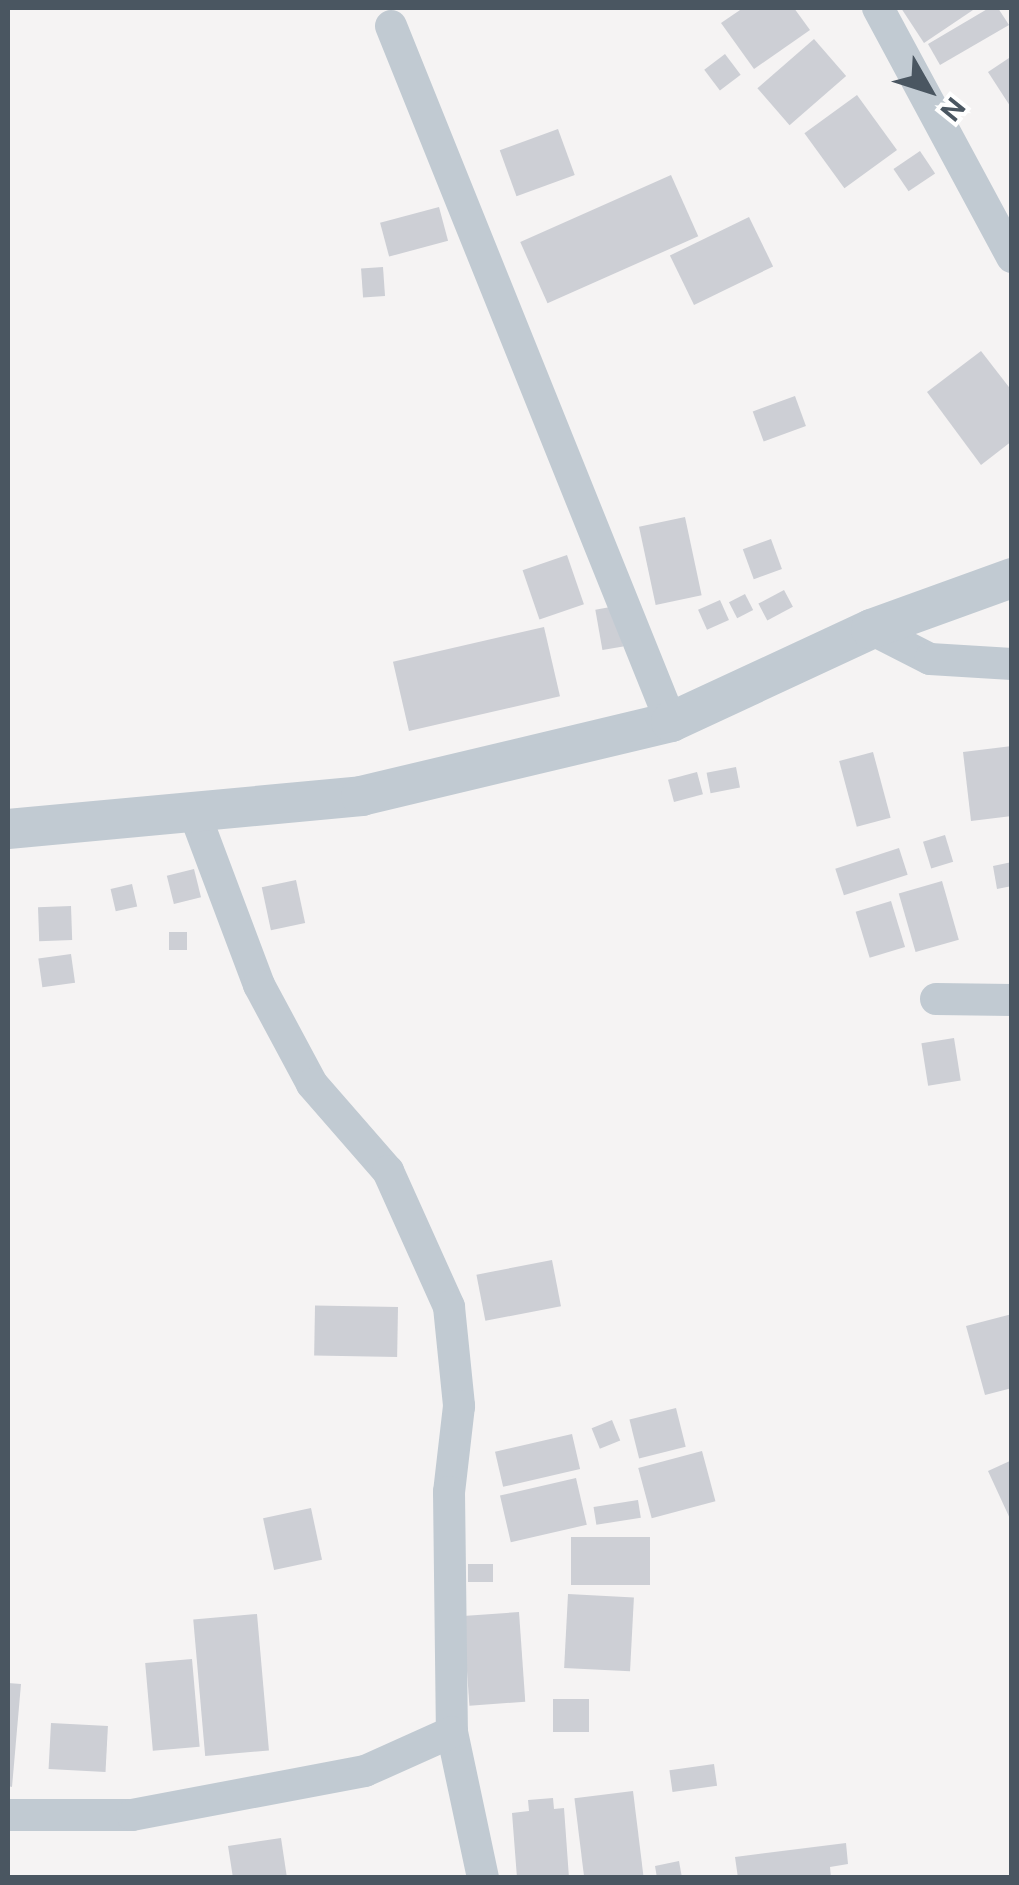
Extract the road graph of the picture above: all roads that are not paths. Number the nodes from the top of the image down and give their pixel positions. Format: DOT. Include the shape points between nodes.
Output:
graph roads {
  1 [pos="878,8"];
  2 [pos="390,26"];
  3 [pos="1012,256"];
  4 [pos="1012,578"];
  5 [pos="871,629"];
  6 [pos="1012,664"];
  7 [pos="672,722"];
  8 [pos="194,812"];
  9 [pos="8,829"];
  10 [pos="936,999"];
  11 [pos="1012,1000"];
  12 [pos="452,1732"];
  13 [pos="8,1816"];
  14 [pos="483,1878"];
  1 -- 3 [label="street"];
  2 -- 7 [label="street"];
  4 -- 5 [label="street"];
  5 -- 6 [label="street" via="930,659"];
  5 -- 7 [label="street"];
  7 -- 8 [label="street" via="361,796"];
  8 -- 9 [label="street"];
  8 -- 12 [label="street" via="259,985 312,1084 388,1171 449,1307 459,1406 450,1492"];
  10 -- 11 [label="street"];
  12 -- 13 [label="street" via="365,1771 132,1815"];
  12 -- 14 [label="street"];
}
